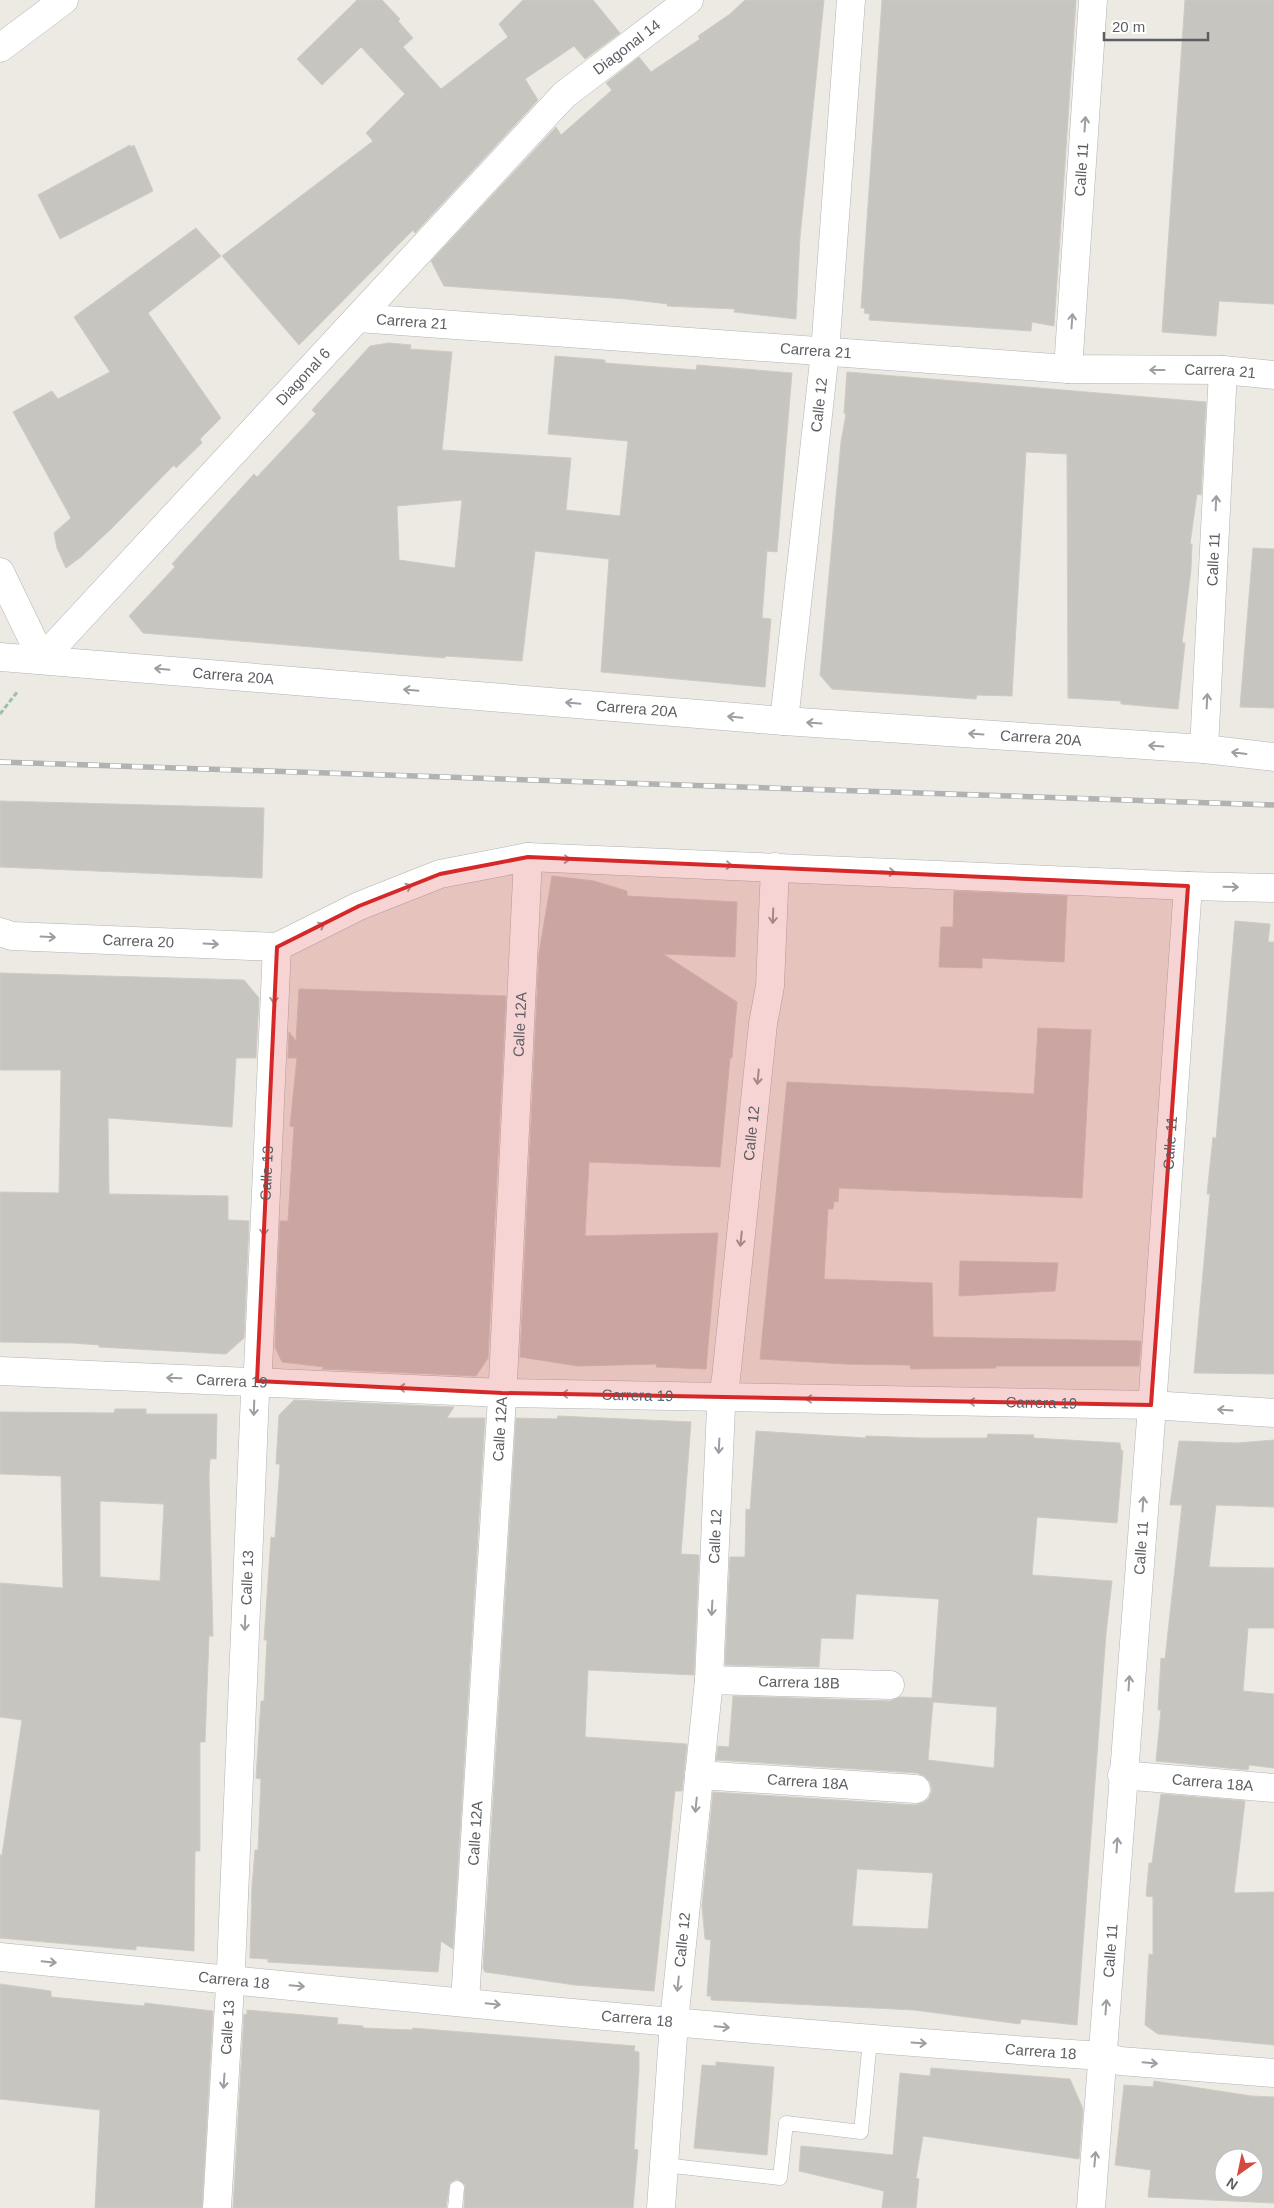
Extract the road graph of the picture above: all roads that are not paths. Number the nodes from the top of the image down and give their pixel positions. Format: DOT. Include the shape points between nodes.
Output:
graph roads {
  1 [pos="64,0"];
  2 [pos="688,0"];
  3 [pos="851,0"];
  4 [pos="1093,0"];
  5 [pos="0,48"];
  6 [pos="564,95"];
  7 [pos="358,318"];
  8 [pos="825,352"];
  9 [pos="1068,369"];
  10 [pos="1223,370"];
  11 [pos="1274,375"];
  12 [pos="0,572"];
  13 [pos="0,657"];
  14 [pos="42,659"];
  15 [pos="784,721"];
  16 [pos="1204,749"];
  17 [pos="1274,757"];
  18 [pos="528,857"];
  19 [pos="775,867"];
  20 [pos="1188,886"];
  21 [pos="1274,888"];
  22 [pos="0,932"];
  23 [pos="277,947"];
  24 [pos="0,1371"];
  25 [pos="257,1381"];
  26 [pos="502,1393"];
  27 [pos="722,1397"];
  28 [pos="1152,1405"];
  29 [pos="1274,1412"];
  30 [pos="708,1680"];
  31 [pos="890,1686"];
  32 [pos="699,1775"];
  33 [pos="1122,1775"];
  34 [pos="1274,1788"];
  35 [pos="916,1789"];
  36 [pos="0,1957"];
  37 [pos="230,1980"];
  38 [pos="464,2002"];
  39 [pos="674,2022"];
  40 [pos="870,2040"];
  41 [pos="1102,2056"];
  42 [pos="1274,2074"];
  43 [pos="664,2165"];
  44 [pos="457,2188"];
  45 [pos="216,2208"];
  46 [pos="455,2208"];
  47 [pos="660,2208"];
  48 [pos="1091,2208"];
  1 -- 5 [label="street"];
  2 -- 6 [label="street, Diagonal 14"];
  3 -- 8 [label="street, Calle 12"];
  9 -- 4 [label="street, Calle 11, one-way"];
  6 -- 7 [label="street, Diagonal 6"];
  7 -- 8 [label="street, Carrera 21"];
  7 -- 14 [label="street, Diagonal 6"];
  8 -- 9 [label="street, Carrera 21"];
  8 -- 15 [label="street, Calle 12"];
  10 -- 9 [label="street, Carrera 21, one-way"];
  10 -- 11 [label="street, Carrera 21"];
  16 -- 10 [label="street, Calle 11, one-way"];
  12 -- 14 [label="street"];
  13 -- 14 [label="street, Carrera 20A"];
  15 -- 14 [label="street, Carrera 20A, one-way"];
  16 -- 15 [label="street, Carrera 20A, one-way"];
  17 -- 16 [label="street, Carrera 20A, one-way"];
  18 -- 19 [label="street, one-way"];
  23 -- 18 [label="street, one-way" via="359,906 440,874"];
  18 -- 26 [label="street, Calle 12A"];
  19 -- 20 [label="street, one-way"];
  19 -- 27 [label="street, Calle 12, one-way" via="770,986 763,1024"];
  20 -- 21 [label="street, one-way"];
  20 -- 28 [label="street, Calle 11"];
  22 -- 23 [label="street, Carrera 20, one-way" via="12,936"];
  23 -- 25 [label="street, Calle 13, one-way"];
  25 -- 24 [label="street, Carrera 19, one-way"];
  26 -- 25 [label="street, Carrera 19, one-way"];
  25 -- 37 [label="street, Calle 13, one-way"];
  27 -- 26 [label="street, Carrera 19, one-way"];
  26 -- 38 [label="street, Calle 12A"];
  28 -- 27 [label="street, Carrera 19, one-way"];
  27 -- 30 [label="street, Calle 12, one-way"];
  29 -- 28 [label="street, Carrera 19, one-way"];
  33 -- 28 [label="street, Calle 11, one-way"];
  30 -- 31 [label="street, Carrera 18B"];
  30 -- 32 [label="street, Calle 12"];
  32 -- 35 [label="street, Carrera 18A"];
  32 -- 39 [label="street, Calle 12, one-way"];
  33 -- 34 [label="street, Carrera 18A"];
  41 -- 33 [label="street, Calle 11, one-way"];
  36 -- 37 [label="street, Carrera 18, one-way"];
  37 -- 38 [label="street, Carrera 18, one-way"];
  37 -- 45 [label="street, Calle 13, one-way"];
  38 -- 39 [label="street, Carrera 18, one-way"];
  39 -- 40 [label="street, Carrera 18, one-way"];
  39 -- 43 [label="street, Calle 12"];
  40 -- 41 [label="street, Carrera 18, one-way"];
  40 -- 43 [label="lane" via="861,2132 786,2123 780,2178"];
  41 -- 42 [label="street, Carrera 18, one-way" via="1120,2061"];
  48 -- 41 [label="street, Calle 11, one-way"];
  43 -- 47 [label="street, Calle 12"];
  44 -- 46 [label="lane"];
}
